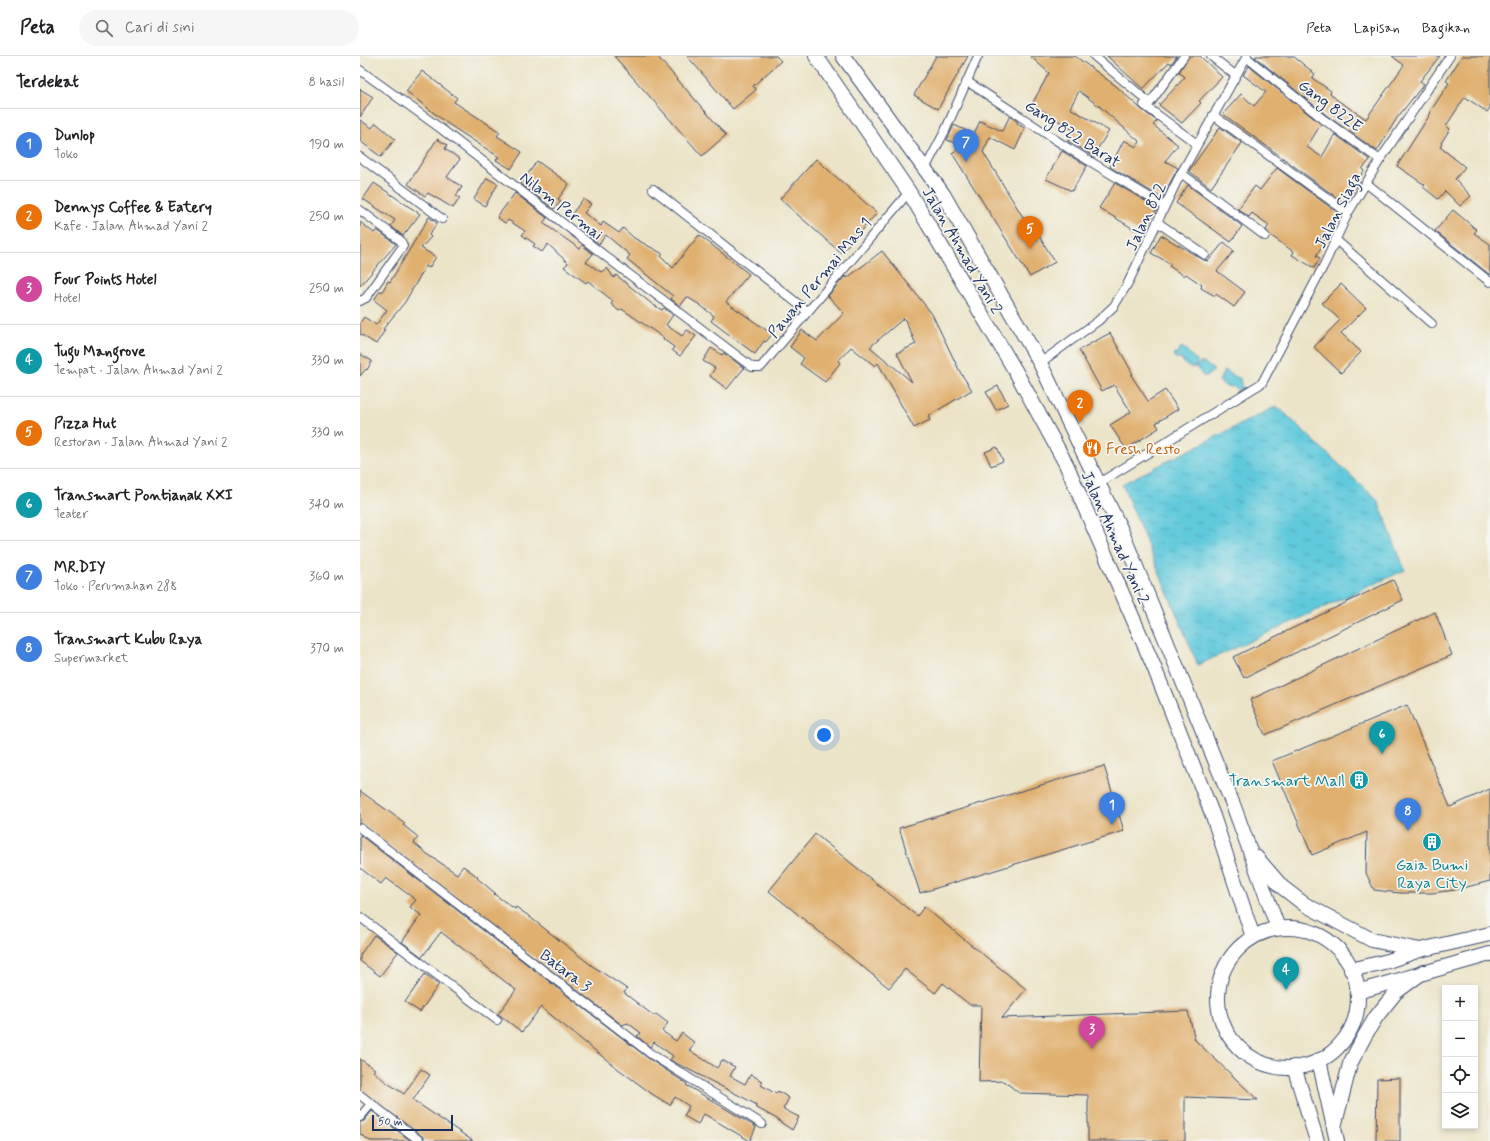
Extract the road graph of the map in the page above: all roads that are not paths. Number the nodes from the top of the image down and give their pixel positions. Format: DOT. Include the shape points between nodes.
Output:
graph roads {
  1 [pos="816,56"];
  2 [pos="843,56"];
  3 [pos="978,56"];
  4 [pos="1094,56"];
  5 [pos="1184,56"];
  6 [pos="1211,56"];
  7 [pos="1246,56"];
  8 [pos="1448,57"];
  9 [pos="360,70"];
  10 [pos="1235,75"];
  11 [pos="968,82"];
  12 [pos="1144,105"];
  13 [pos="1213,116"];
  14 [pos="1197,144"];
  15 [pos="360,157"];
  16 [pos="1380,160"];
  17 [pos="925,169"];
  18 [pos="1181,173"];
  19 [pos="1366,183"];
  20 [pos="653,189"];
  21 [pos="909,192"];
  22 [pos="1164,206"];
  23 [pos="360,210"];
  24 [pos="1348,213"];
  25 [pos="442,219"];
  26 [pos="1157,222"];
  27 [pos="1265,236"];
  28 [pos="1336,240"];
  29 [pos="1206,255"];
  30 [pos="1490,282"];
  31 [pos="360,301"];
  32 [pos="807,312"];
  33 [pos="1432,324"];
  34 [pos="747,362"];
  35 [pos="1040,363"];
  36 [pos="1099,483"];
  37 [pos="360,828"];
  38 [pos="1250,848"];
  39 [pos="360,917"];
  40 [pos="1278,928"];
  41 [pos="1490,934"];
  42 [pos="1253,937"];
  43 [pos="1420,950"];
  44 [pos="1490,954"];
  45 [pos="1351,970"];
  46 [pos="1423,972"];
  47 [pos="1357,992"];
  48 [pos="497,1020"];
  49 [pos="1319,1060"];
  50 [pos="1294,1067"];
  51 [pos="360,1095"];
  52 [pos="371,1104"];
  53 [pos="360,1118"];
  54 [pos="762,1124"];
  55 [pos="1335,1134"];
  56 [pos="420,1141"];
  57 [pos="1317,1141"];
  1 -- 21 [label="highway, Jalan Ahmad Yani 2"];
  2 -- 17 [label="highway, Jalan Ahmad Yani 2"];
  3 -- 11 [label="street"];
  4 -- 5 [label="street" via="1150,103"];
  6 -- 10 [label="street"];
  7 -- 10 [label="street, Jalan 822"];
  7 -- 16 [label="street, Gang 822E"];
  8 -- 16 [label="street, Jalan Siaga"];
  9 -- 34 [label="street, Nilam Permai"];
  10 -- 13 [label="street, Jalan 822"];
  11 -- 17 [label="street"];
  11 -- 22 [label="street, Gang 822 Barat" via="1068,148"];
  12 -- 14 [label="street"];
  13 -- 14 [label="street, Jalan 822"];
  13 -- 24 [label="street"];
  14 -- 18 [label="street, Jalan 822"];
  15 -- 25 [label="street"];
  16 -- 19 [label="street, Jalan Siaga"];
  17 -- 35 [label="highway, Jalan Ahmad Yani 2" via="943,194"];
  18 -- 22 [label="street, Jalan 822"];
  18 -- 27 [label="street"];
  19 -- 24 [label="street, Jalan Siaga"];
  19 -- 30 [label="street"];
  20 -- 32 [label="street"];
  21 -- 32 [label="street, Pawan Permai Mas 1"];
  21 -- 42 [label="highway, Jalan Ahmad Yani 2" via="1016,372 1066,464 1154,667 1212,816"];
  22 -- 26 [label="street, Jalan 822"];
  23 -- 31 [label="street" via="404,246 366,298"];
  24 -- 28 [label="street, Jalan Siaga"];
  26 -- 29 [label="street"];
  26 -- 35 [label="street, Jalan 822" via="1114,306 1098,321"];
  28 -- 33 [label="street"];
  28 -- 36 [label="street, Jalan Siaga" via="1262,384"];
  32 -- 34 [label="street, Pawan Permai Mas 1" via="761,367 752,367"];
  35 -- 36 [label="highway, Jalan Ahmad Yani 2"];
  36 -- 38 [label="highway, Jalan Ahmad Yani 2" via="1121,530"];
  37 -- 54 [label="street, Batara 3" via="651,1054"];
  38 -- 40 [label="highway, Jalan Ahmad Yani 2"];
  38 -- 43 [label="highway" via="1282,887 1304,904 1372,940"];
  39 -- 48 [label="street"];
  40 -- 42 [label="highway"];
  40 -- 45 [label="highway" via="1311,932 1328,940 1341,952"];
  41 -- 43 [label="highway"];
  42 -- 50 [label="highway" via="1239,947 1221,976 1219,1010 1224,1027 1233,1041 1260,1062 1277,1067"];
  43 -- 45 [label="highway"];
  44 -- 46 [label="highway"];
  45 -- 47 [label="highway"];
  46 -- 47 [label="highway"];
  46 -- 55 [label="highway" via="1396,992 1364,1036 1350,1064"];
  47 -- 49 [label="highway" via="1358,1009 1352,1027 1342,1043"];
  49 -- 50 [label="highway"];
  49 -- 55 [label="highway"];
  50 -- 57 [label="highway"];
  51 -- 52 [label="street"];
  52 -- 53 [label="street"];
  52 -- 56 [label="street"];
}
